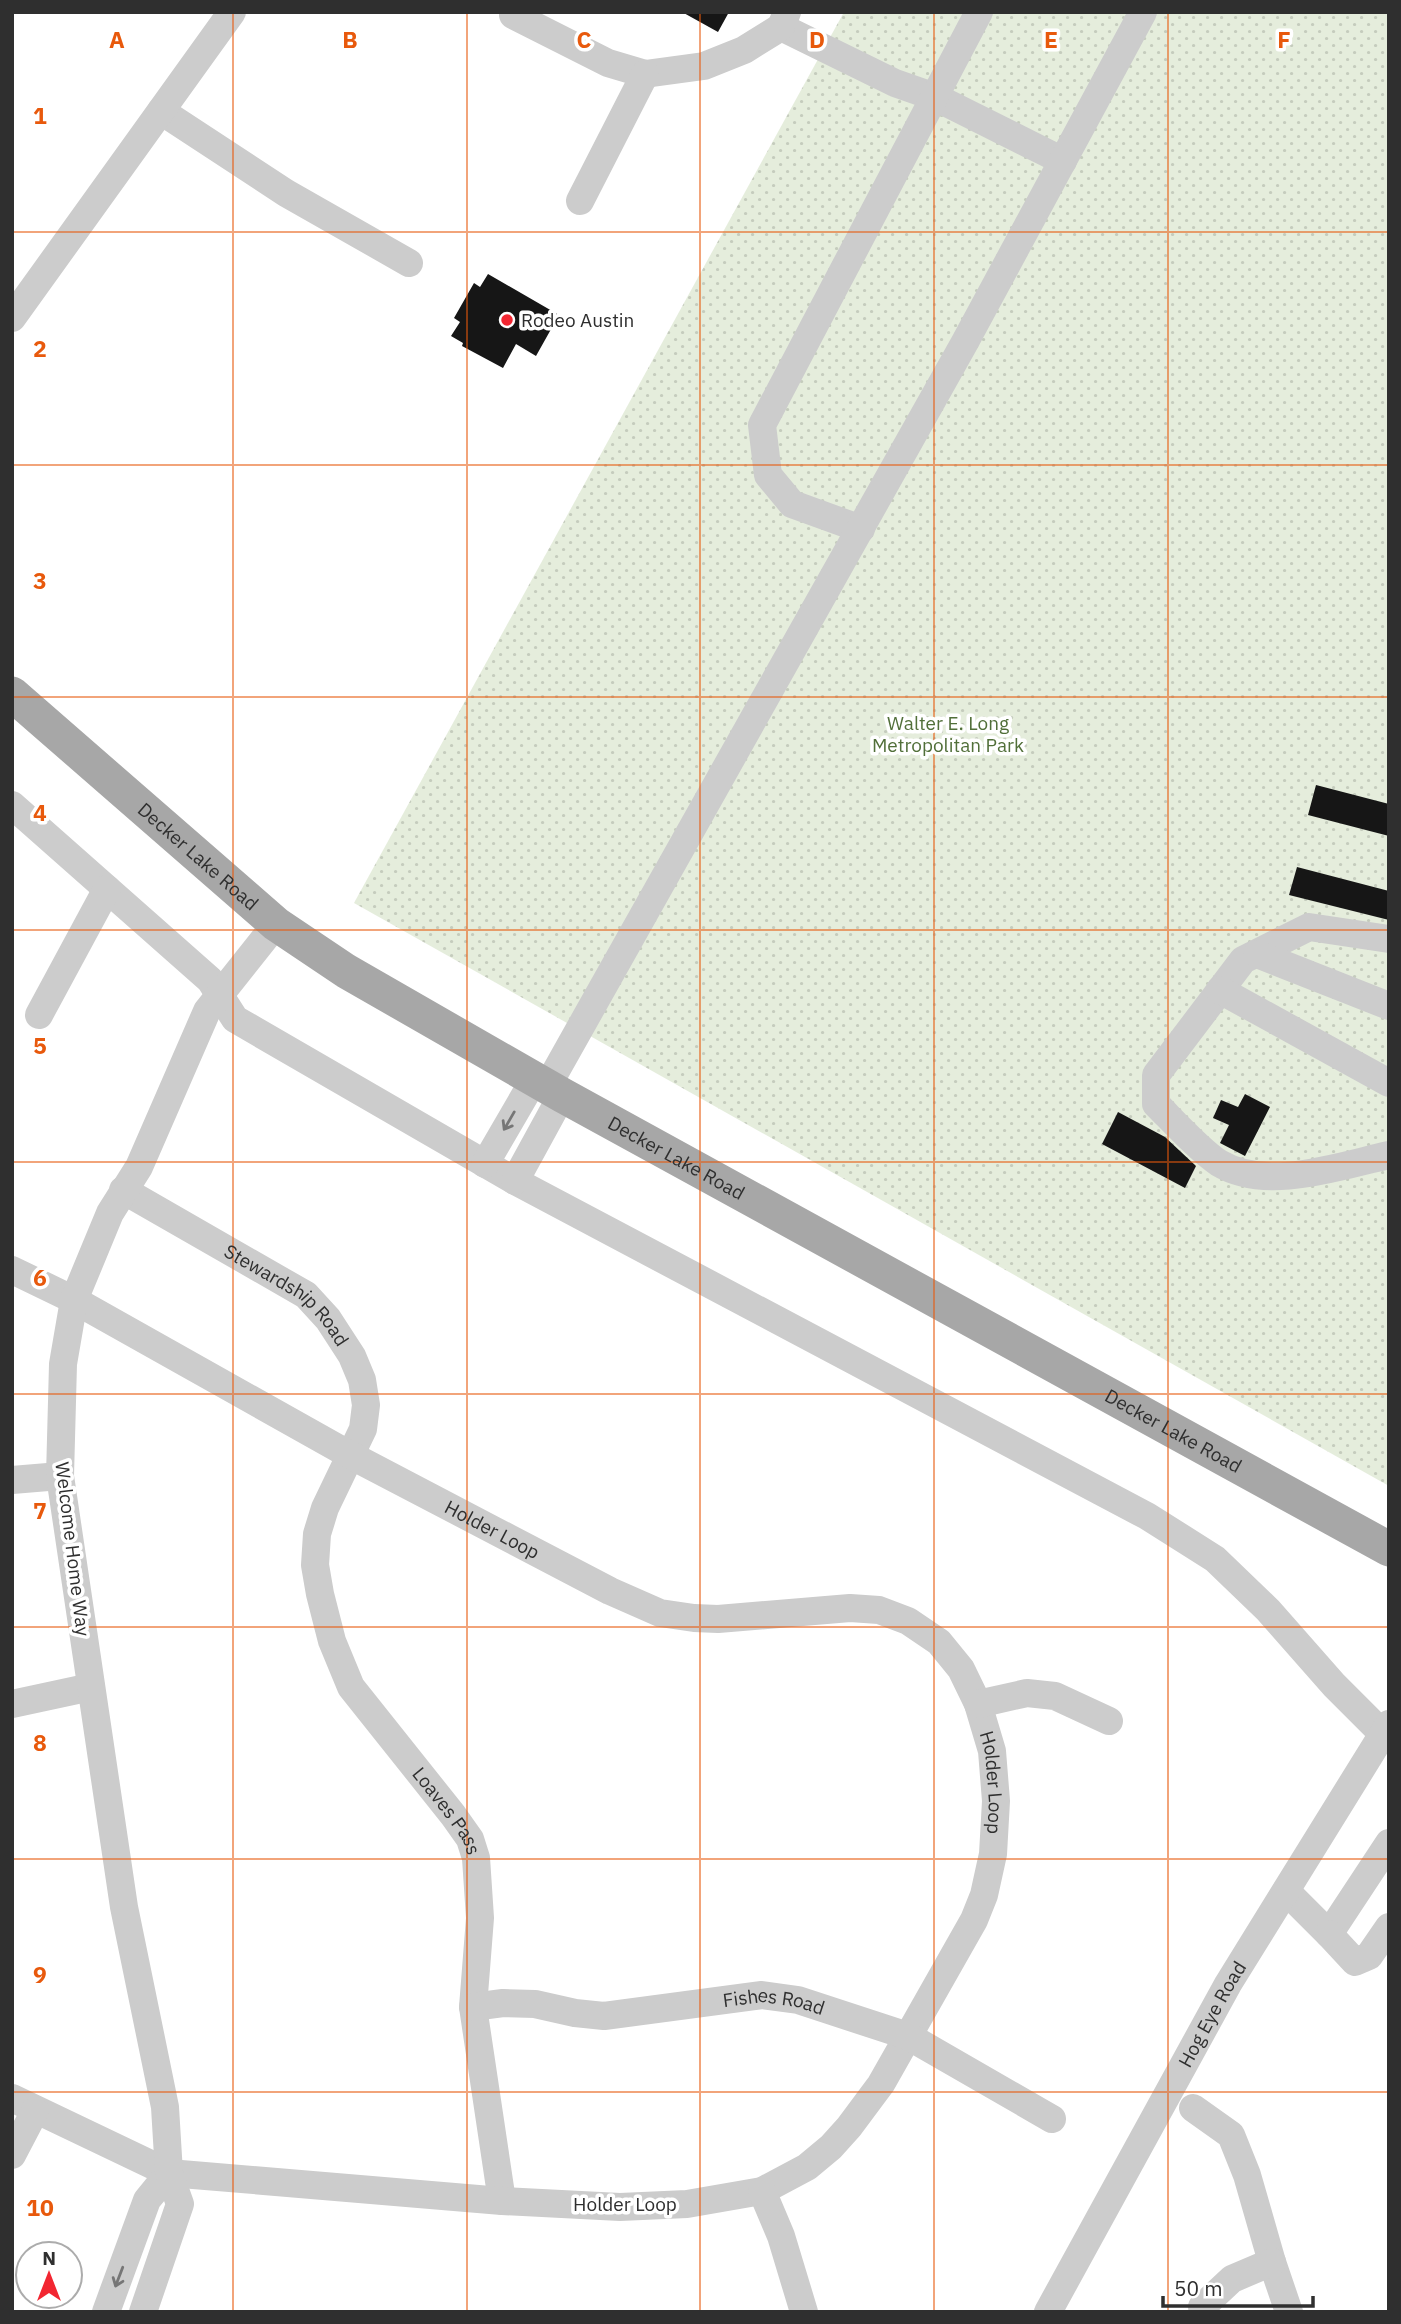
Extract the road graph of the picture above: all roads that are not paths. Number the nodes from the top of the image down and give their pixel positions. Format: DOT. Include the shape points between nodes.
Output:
graph roads {
  1 [pos="232,12"];
  2 [pos="979,12"];
  3 [pos="1143,12"];
  4 [pos="512,13"];
  5 [pos="784,19"];
  6 [pos="645,74"];
  7 [pos="935,97"];
  8 [pos="161,111"];
  9 [pos="1063,161"];
  10 [pos="580,201"];
  11 [pos="408,264"];
  12 [pos="12,318"];
  13 [pos="861,529"];
  14 [pos="12,694"];
  15 [pos="12,805"];
  16 [pos="107,889"];
  17 [pos="276,923"];
  18 [pos="1389,939"];
  19 [pos="1257,954"];
  20 [pos="1220,990"];
  21 [pos="220,996"];
  22 [pos="1389,1006"];
  23 [pos="39,1014"];
  24 [pos="1389,1083"];
  25 [pos="548,1086"];
  26 [pos="1389,1155"];
  27 [pos="485,1164"];
  28 [pos="515,1181"];
  29 [pos="123,1190"];
  30 [pos="12,1270"];
  31 [pos="74,1300"];
  32 [pos="350,1455"];
  33 [pos="60,1476"];
  34 [pos="12,1480"];
  35 [pos="1389,1549"];
  36 [pos="91,1687"];
  37 [pos="12,1704"];
  38 [pos="978,1704"];
  39 [pos="1109,1721"];
  40 [pos="1386,1733"];
  41 [pos="1389,1843"];
  42 [pos="1286,1891"];
  43 [pos="1389,1927"];
  44 [pos="1329,1934"];
  45 [pos="473,2007"];
  46 [pos="908,2036"];
  47 [pos="24,2104"];
  48 [pos="1193,2108"];
  49 [pos="1052,2119"];
  50 [pos="12,2155"];
  51 [pos="169,2173"];
  52 [pos="762,2191"];
  53 [pos="502,2201"];
  54 [pos="133,2240"];
  55 [pos="164,2250"];
  56 [pos="1272,2262"];
  57 [pos="1202,2306"];
  58 [pos="106,2312"];
  59 [pos="143,2312"];
  60 [pos="804,2312"];
  61 [pos="1048,2312"];
  62 [pos="1289,2312"];
  1 -- 8 [label="street"];
  2 -- 7 [label="street"];
  3 -- 9 [label="street"];
  4 -- 6 [label="street" via="608,63"];
  5 -- 6 [label="street" via="744,50 704,66"];
  5 -- 7 [label="street" via="895,83"];
  6 -- 10 [label="street"];
  7 -- 9 [label="street"];
  7 -- 13 [label="street" via="762,425 768,475 792,504"];
  8 -- 11 [label="street" via="286,193"];
  8 -- 12 [label="street"];
  9 -- 13 [label="street"];
  13 -- 25 [label="street"];
  14 -- 17 [label="main road, Decker Lake Road"];
  15 -- 16 [label="street"];
  16 -- 21 [label="street" via="210,980"];
  16 -- 23 [label="street"];
  17 -- 21 [label="street, Welcome Home Way"];
  17 -- 25 [label="main road, Decker Lake Road" via="346,971"];
  18 -- 19 [label="street" via="1309,927"];
  19 -- 20 [label="street" via="1243,960"];
  19 -- 22 [label="street"];
  20 -- 24 [label="street"];
  20 -- 26 [label="street" via="1156,1075 1156,1104 1175,1123 1220,1163 1252,1174 1297,1176"];
  21 -- 27 [label="street" via="235,1019"];
  21 -- 29 [label="street, Welcome Home Way" via="207,1010 139,1167"];
  25 -- 27 [label="street, one-way"];
  25 -- 28 [label="street"];
  25 -- 35 [label="main road, Decker Lake Road"];
  27 -- 28 [label="street"];
  28 -- 40 [label="street" via="1147,1516 1215,1559"];
  29 -- 31 [label="street, Welcome Home Way"];
  29 -- 32 [label="street, Stewardship Road" via="306,1294 328,1319 362,1380 363,1429"];
  30 -- 31 [label="street, Holder Loop"];
  31 -- 32 [label="street, Holder Loop"];
  31 -- 33 [label="street, Welcome Home Way" via="63,1364"];
  32 -- 38 [label="street, Holder Loop" via="660,1613 718,1619 849,1608 879,1610 908,1621 939,1643 961,1669"];
  32 -- 45 [label="street, Loaves Pass" via="317,1534 315,1565 320,1594 351,1687 470,1839 476,1858 480,1919"];
  33 -- 34 [label="street"];
  33 -- 36 [label="street, Welcome Home Way"];
  36 -- 37 [label="street"];
  36 -- 51 [label="street, Welcome Home Way" via="124,1907 165,2107"];
  38 -- 39 [label="street" via="1027,1693 1055,1696"];
  38 -- 46 [label="street, Holder Loop" via="992,1751 996,1801 993,1854 974,1920"];
  40 -- 42 [label="street, Hog Eye Road"];
  41 -- 44 [label="street"];
  42 -- 44 [label="street"];
  42 -- 61 [label="street, Hog Eye Road" via="1228,1984"];
  43 -- 44 [label="street" via="1369,1956 1355,1962"];
  45 -- 46 [label="street, Fishes Road" via="535,2004 604,2016 762,1995 798,2000"];
  45 -- 53 [label="street, Loaves Pass"];
  46 -- 49 [label="street, Fishes Road"];
  46 -- 52 [label="street, Holder Loop" via="881,2084 831,2147 807,2167"];
  47 -- 50 [label="street"];
  47 -- 51 [label="street, Holder Loop"];
  48 -- 56 [label="street" via="1231,2135"];
  51 -- 53 [label="street, Holder Loop"];
  51 -- 54 [label="street" via="147,2200"];
  51 -- 55 [label="street, Welcome Home Way" via="180,2204"];
  52 -- 53 [label="street, Holder Loop" via="687,2204 620,2207"];
  52 -- 60 [label="street"];
  54 -- 55 [label="street"];
  54 -- 58 [label="street, one-way"];
  55 -- 59 [label="street, Welcome Home Way"];
  56 -- 57 [label="street" via="1232,2279"];
  56 -- 62 [label="street"];
}
